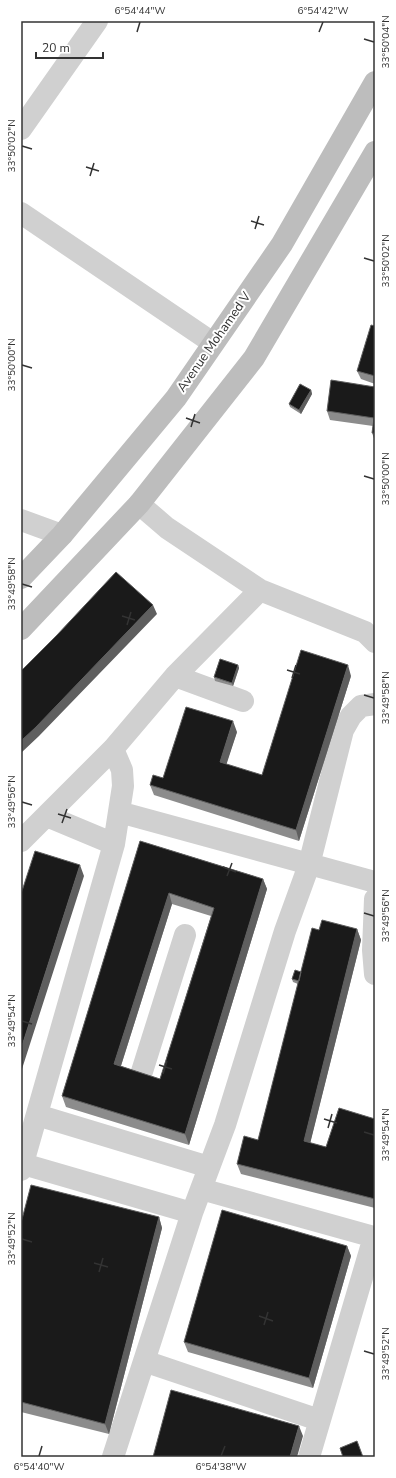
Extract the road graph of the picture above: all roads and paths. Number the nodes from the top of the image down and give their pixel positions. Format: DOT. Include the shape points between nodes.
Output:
graph roads {
  1 [pos="97,21"];
  2 [pos="375,82"];
  3 [pos="21,129"];
  4 [pos="375,152"];
  5 [pos="21,213"];
  6 [pos="213,343"];
  7 [pos="139,504"];
  8 [pos="21,520"];
  9 [pos="62,535"];
  10 [pos="21,578"];
  11 [pos="260,590"];
  12 [pos="21,629"];
  13 [pos="375,642"];
  14 [pos="175,676"];
  15 [pos="243,701"];
  16 [pos="375,704"];
  17 [pos="113,749"];
  18 [pos="119,812"];
  19 [pos="47,816"];
  20 [pos="21,841"];
  21 [pos="114,844"];
  22 [pos="309,865"];
  23 [pos="375,882"];
  24 [pos="375,898"];
  25 [pos="185,935"];
  26 [pos="375,974"];
  27 [pos="139,1081"];
  28 [pos="37,1115"];
  29 [pos="26,1137"];
  30 [pos="22,1167"];
  31 [pos="209,1168"];
  32 [pos="201,1189"];
  33 [pos="192,1213"];
  34 [pos="374,1236"];
  35 [pos="368,1283"];
  36 [pos="144,1361"];
  37 [pos="319,1420"];
  38 [pos="113,1457"];
  39 [pos="309,1457"];
  1 -- 3 [label="street"];
  2 -- 6 [label="street, Avenue Mohamed V" via="282,244"];
  4 -- 7 [label="street" via="254,358"];
  5 -- 6 [label="street"];
  6 -- 9 [label="street, Avenue Mohamed V" via="176,398"];
  7 -- 11 [label="street" via="167,528"];
  7 -- 12 [label="street"];
  8 -- 9 [label="street"];
  9 -- 10 [label="street, Avenue Mohamed V"];
  11 -- 13 [label="street" via="365,632"];
  11 -- 14 [label="street"];
  14 -- 15 [label="street"];
  14 -- 17 [label="street"];
  16 -- 22 [label="street" via="360,706 343,730"];
  17 -- 18 [label="street" via="122,770 123,786"];
  17 -- 19 [label="street"];
  18 -- 21 [label="street"];
  18 -- 22 [label="street"];
  19 -- 20 [label="street"];
  19 -- 21 [label="street"];
  21 -- 28 [label="street"];
  22 -- 23 [label="street"];
  22 -- 31 [label="street" via="285,931 225,1125"];
  24 -- 26 [label="street"];
  25 -- 27 [label="street"];
  28 -- 29 [label="street"];
  28 -- 31 [label="street" via="123,1133"];
  29 -- 30 [label="street"];
  30 -- 33 [label="street"];
  31 -- 32 [label="street"];
  32 -- 33 [label="street"];
  32 -- 34 [label="street"];
  33 -- 36 [label="street"];
  34 -- 35 [label="street"];
  35 -- 37 [label="street"];
  36 -- 37 [label="street"];
  36 -- 38 [label="street"];
  37 -- 39 [label="street"];
}
